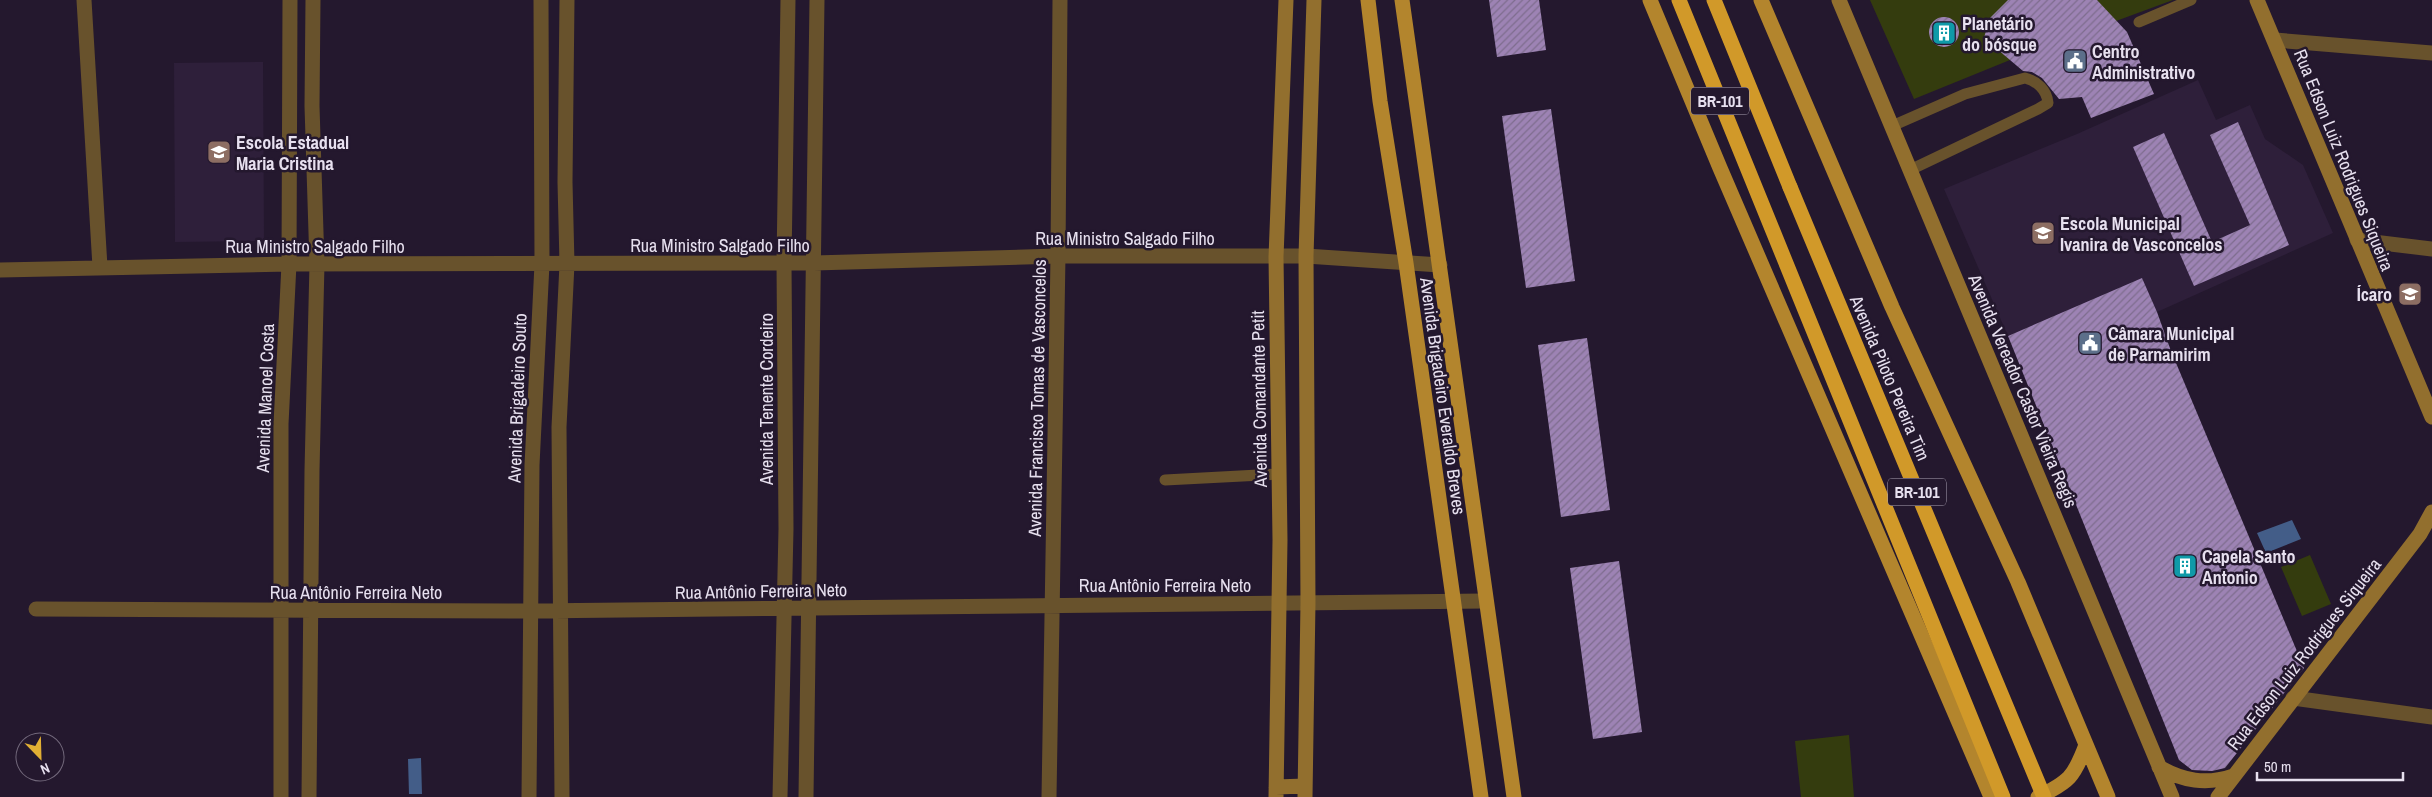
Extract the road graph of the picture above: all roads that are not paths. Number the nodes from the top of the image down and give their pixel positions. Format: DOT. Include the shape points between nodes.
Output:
graph roads {
  1 [pos="84,0"];
  2 [pos="290,0"];
  3 [pos="314,0"];
  4 [pos="541,0"];
  5 [pos="567,0"];
  6 [pos="788,0"];
  7 [pos="817,0"];
  8 [pos="1060,0"];
  9 [pos="1286,0"];
  10 [pos="1314,0"];
  11 [pos="1368,0"];
  12 [pos="1402,0"];
  13 [pos="1650,0"];
  14 [pos="1679,0"];
  15 [pos="1714,0"];
  16 [pos="1761,0"];
  17 [pos="1839,0"];
  18 [pos="2191,0"];
  19 [pos="2257,0"];
  20 [pos="2139,22"];
  21 [pos="2275,40"];
  22 [pos="2432,52"];
  23 [pos="1892,126"];
  24 [pos="1910,170"];
  25 [pos="2357,240"];
  26 [pos="2432,248"];
  27 [pos="1058,256"];
  28 [pos="1306,256"];
  29 [pos="1276,257"];
  30 [pos="784,263"];
  31 [pos="814,263"];
  32 [pos="1406,263"];
  33 [pos="289,264"];
  34 [pos="317,264"];
  35 [pos="542,264"];
  36 [pos="566,264"];
  37 [pos="1440,264"];
  38 [pos="100,266"];
  39 [pos="0,270"];
  40 [pos="2432,417"];
  41 [pos="1279,474"];
  42 [pos="1165,480"];
  43 [pos="2432,512"];
  44 [pos="2426,529"];
  45 [pos="1452,600"];
  46 [pos="1485,601"];
  47 [pos="1308,602"];
  48 [pos="1278,603"];
  49 [pos="1053,604"];
  50 [pos="36,609"];
  51 [pos="311,610"];
  52 [pos="783,610"];
  53 [pos="809,610"];
  54 [pos="281,611"];
  55 [pos="531,611"];
  56 [pos="561,611"];
  57 [pos="2293,698"];
  58 [pos="2432,717"];
  59 [pos="2086,745"];
  60 [pos="2159,767"];
  61 [pos="2233,776"];
  62 [pos="1276,792"];
  63 [pos="1305,792"];
  64 [pos="1997,796"];
  65 [pos="281,797"];
  66 [pos="310,797"];
  67 [pos="529,797"];
  68 [pos="562,797"];
  69 [pos="780,797"];
  70 [pos="806,797"];
  71 [pos="1048,797"];
  72 [pos="1481,797"];
  73 [pos="1514,797"];
  74 [pos="2038,797"];
  75 [pos="2044,797"];
  76 [pos="2108,797"];
  77 [pos="2172,797"];
  78 [pos="2218,797"];
  1 -- 38 [label="street"];
  2 -- 33 [label="street, Avenida Manoel Costa"];
  3 -- 34 [label="street" via="312,106"];
  4 -- 35 [label="street, Avenida Brigadeiro Souto"];
  5 -- 36 [label="street"];
  6 -- 30 [label="street, Avenida Tenente Cordeiro"];
  7 -- 31 [label="street"];
  8 -- 27 [label="street, Avenida Francisco Tomas de Vasconcelos"];
  9 -- 29 [label="street, Avenida Comandante Petit"];
  10 -- 28 [label="street"];
  11 -- 32 [label="main road, Avenida Brigadeiro Everaldo Breves" via="1380,101"];
  12 -- 37 [label="main road, Avenida Brigadeiro Everaldo Breves"];
  13 -- 64 [label="main road" via="1728,186"];
  14 -- 64 [label="highway, BR-101"];
  15 -- 75 [label="highway, Avenida Piloto Pereira Tim / BR-101, bridge"];
  16 -- 59 [label="main road" via="1892,307 2018,582"];
  17 -- 23 [label="street, Avenida Vereador Castor Vieira Regis"];
  18 -- 20 [label="lane"];
  19 -- 21 [label="street, Rua Edson Luiz Rodrigues Siqueira"];
  21 -- 22 [label="street"];
  21 -- 25 [label="street, Rua Edson Luiz Rodrigues Siqueira"];
  23 -- 24 [label="street, Avenida Vereador Castor Vieira Regis"];
  23 -- 24 [label="lane" via="1965,94 2024,78 2040,86 2048,97 2048,103 2038,109"];
  24 -- 60 [label="street, Avenida Vereador Castor Vieira Regis"];
  25 -- 26 [label="street"];
  25 -- 40 [label="street, Rua Edson Luiz Rodrigues Siqueira"];
  27 -- 29 [label="street, Rua Ministro Salgado Filho"];
  27 -- 31 [label="street, Rua Ministro Salgado Filho"];
  27 -- 49 [label="street, Avenida Francisco Tomas de Vasconcelos"];
  28 -- 29 [label="street, Rua Ministro Salgado Filho"];
  28 -- 32 [label="street, Rua Ministro Salgado Filho"];
  28 -- 47 [label="street"];
  29 -- 41 [label="street, Avenida Comandante Petit"];
  30 -- 31 [label="street, Rua Ministro Salgado Filho"];
  30 -- 36 [label="street, Rua Ministro Salgado Filho"];
  30 -- 52 [label="street, Avenida Tenente Cordeiro" via="786,529"];
  31 -- 53 [label="street"];
  32 -- 37 [label="street, Rua Ministro Salgado Filho"];
  32 -- 45 [label="main road, Avenida Brigadeiro Everaldo Breves"];
  33 -- 34 [label="street, Rua Ministro Salgado Filho"];
  33 -- 38 [label="street, Rua Ministro Salgado Filho"];
  33 -- 54 [label="street, Avenida Manoel Costa" via="281,424"];
  34 -- 35 [label="street, Rua Ministro Salgado Filho"];
  34 -- 51 [label="street"];
  35 -- 36 [label="street, Rua Ministro Salgado Filho"];
  35 -- 55 [label="street, Avenida Brigadeiro Souto" via="532,465"];
  36 -- 56 [label="street" via="560,428"];
  37 -- 46 [label="main road, Avenida Brigadeiro Everaldo Breves"];
  38 -- 39 [label="street, Rua Ministro Salgado Filho"];
  41 -- 42 [label="lane"];
  41 -- 48 [label="street, Avenida Comandante Petit"];
  43 -- 44 [label="street, Rua Edson Luiz Rodrigues Siqueira"];
  44 -- 57 [label="street, Rua Edson Luiz Rodrigues Siqueira"];
  45 -- 46 [label="street, Rua Antônio Ferreira Neto"];
  45 -- 47 [label="street, Rua Antônio Ferreira Neto"];
  45 -- 72 [label="main road, Avenida Brigadeiro Everaldo Breves"];
  46 -- 73 [label="main road, Avenida Brigadeiro Everaldo Breves"];
  47 -- 48 [label="street, Rua Antônio Ferreira Neto"];
  47 -- 63 [label="street"];
  48 -- 49 [label="street, Rua Antônio Ferreira Neto"];
  48 -- 62 [label="street, Avenida Comandante Petit"];
  49 -- 53 [label="street, Rua Antônio Ferreira Neto"];
  49 -- 71 [label="street, Avenida Francisco Tomas de Vasconcelos"];
  50 -- 54 [label="street, Rua Antônio Ferreira Neto"];
  51 -- 54 [label="street, Rua Antônio Ferreira Neto"];
  51 -- 55 [label="street, Rua Antônio Ferreira Neto"];
  51 -- 66 [label="street"];
  52 -- 53 [label="street, Rua Antônio Ferreira Neto"];
  52 -- 56 [label="street, Rua Antônio Ferreira Neto"];
  52 -- 69 [label="street, Avenida Tenente Cordeiro"];
  53 -- 70 [label="street"];
  54 -- 65 [label="street, Avenida Manoel Costa"];
  55 -- 56 [label="street, Rua Antônio Ferreira Neto"];
  55 -- 67 [label="street, Avenida Brigadeiro Souto"];
  56 -- 68 [label="street"];
  57 -- 58 [label="street"];
  57 -- 61 [label="street, Rua Edson Luiz Rodrigues Siqueira"];
  59 -- 74 [label="main road" via="2078,768 2063,785"];
  59 -- 76 [label="main road"];
  60 -- 61 [label="street" via="2194,782"];
  60 -- 77 [label="street, Avenida Vereador Castor Vieira Regis"];
  61 -- 78 [label="street, Rua Edson Luiz Rodrigues Siqueira"];
  62 -- 63 [label="street"];
}
